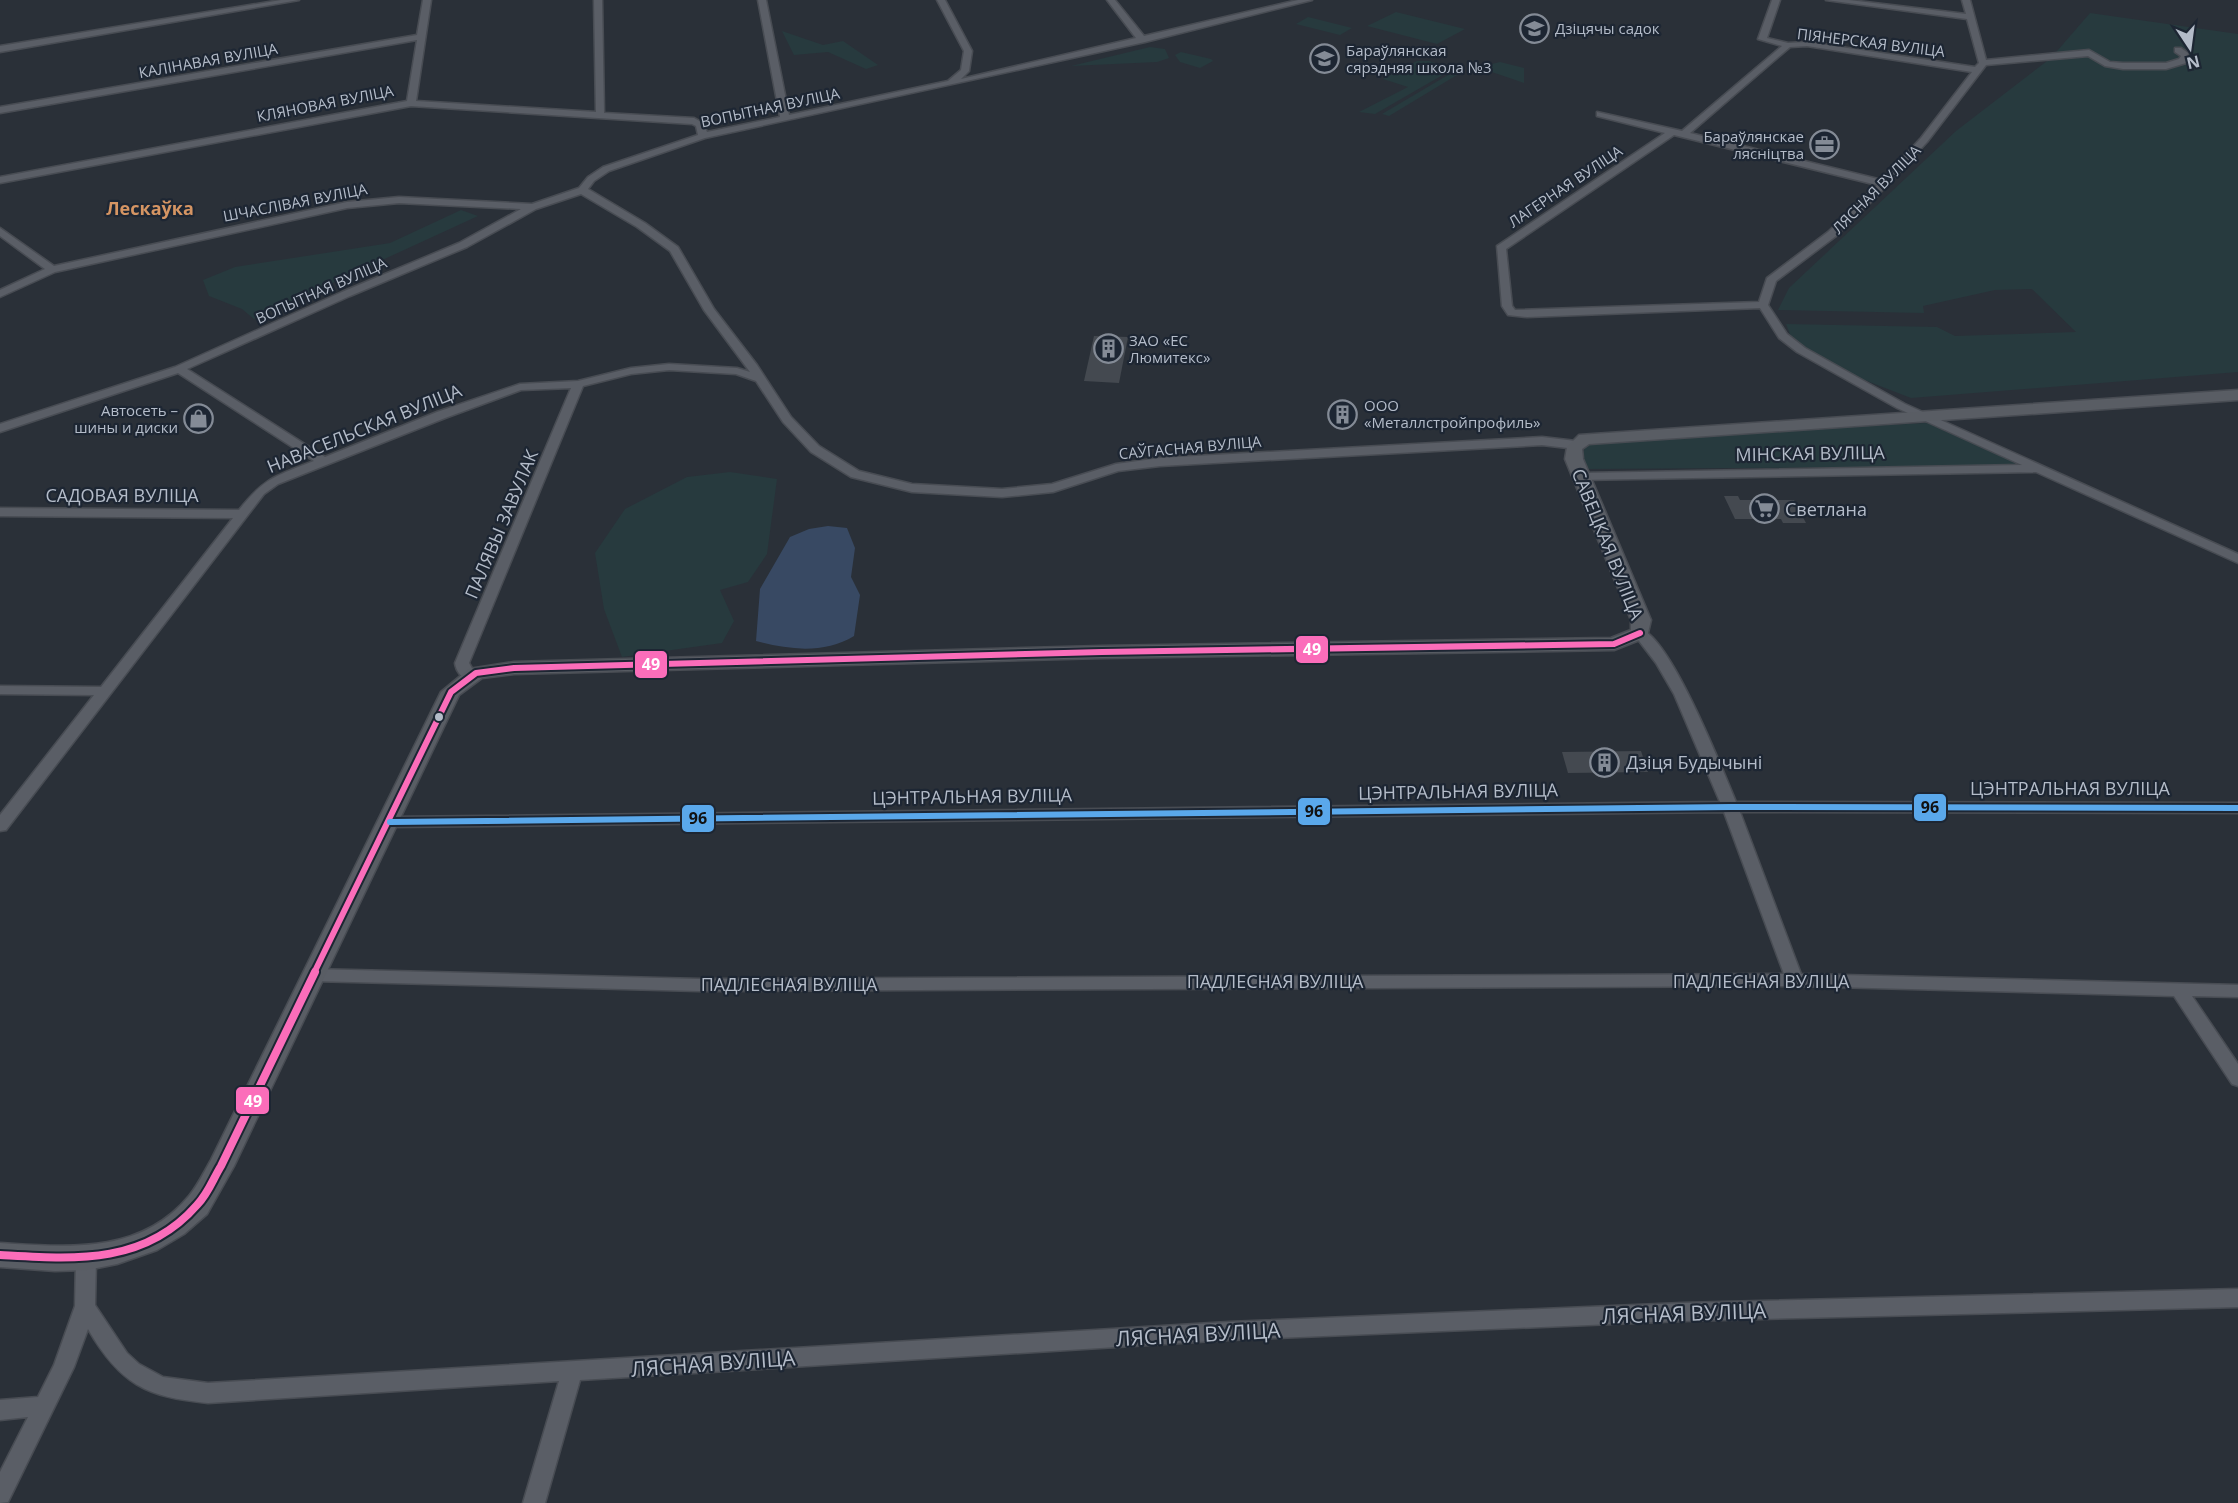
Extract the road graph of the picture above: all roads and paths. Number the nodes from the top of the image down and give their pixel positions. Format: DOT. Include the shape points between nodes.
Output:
graph roads {
  1 [pos="295,0"];
  2 [pos="427,0"];
  3 [pos="598,0"];
  4 [pos="762,0"];
  5 [pos="941,0"];
  6 [pos="1111,0"];
  7 [pos="1289,0"];
  8 [pos="1308,0"];
  9 [pos="1776,0"];
  10 [pos="1830,0"];
  11 [pos="1966,0"];
  12 [pos="1298,3"];
  13 [pos="1969,17"];
  14 [pos="420,37"];
  15 [pos="1145,40"];
  16 [pos="1788,45"];
  17 [pos="0,49"];
  18 [pos="2178,50"];
  19 [pos="1980,66"];
  20 [pos="944,86"];
  21 [pos="411,103"];
  22 [pos="0,110"];
  23 [pos="600,113"];
  24 [pos="1600,114"];
  25 [pos="785,119"];
  26 [pos="694,121"];
  27 [pos="706,122"];
  28 [pos="718,123"];
  29 [pos="753,125"];
  30 [pos="1672,132"];
  31 [pos="1684,134"];
  32 [pos="703,136"];
  33 [pos="0,180"];
  34 [pos="1883,183"];
  35 [pos="582,190"];
  36 [pos="533,207"];
  37 [pos="0,231"];
  38 [pos="52,270"];
  39 [pos="0,294"];
  40 [pos="1763,305"];
  41 [pos="179,369"];
  42 [pos="758,378"];
  43 [pos="578,384"];
  44 [pos="2238,396"];
  45 [pos="1926,417"];
  46 [pos="0,428"];
  47 [pos="1581,442"];
  48 [pos="323,461"];
  49 [pos="2039,469"];
  50 [pos="1582,477"];
  51 [pos="0,512"];
  52 [pos="243,514"];
  53 [pos="2238,559"];
  54 [pos="1640,633"];
  55 [pos="460,685"];
  56 [pos="0,690"];
  57 [pos="104,691"];
  58 [pos="1731,807"];
  59 [pos="2238,808"];
  60 [pos="390,822"];
  61 [pos="0,826"];
  62 [pos="312,975"];
  63 [pos="1795,980"];
  64 [pos="2179,990"];
  65 [pos="2238,990"];
  66 [pos="2238,1079"];
  67 [pos="0,1255"];
  68 [pos="86,1259"];
  69 [pos="2238,1298"];
  70 [pos="85,1306"];
  71 [pos="572,1372"];
  72 [pos="44,1406"];
  73 [pos="0,1410"];
  74 [pos="0,1495"];
  75 [pos="534,1503"];
  1 -- 17 [label="street"];
  2 -- 14 [label="street"];
  3 -- 23 [label="street"];
  4 -- 25 [label="street"];
  5 -- 20 [label="street" via="968,51 965,71"];
  6 -- 15 [label="street"];
  7 -- 12 [label="street"];
  8 -- 12 [label="street, ВОПЫТНАЯ ВУЛІЦА"];
  9 -- 16 [label="street, ПІЯНЕРСКАЯ ВУЛІЦА" via="1762,39"];
  10 -- 13 [label="street"];
  11 -- 13 [label="street"];
  12 -- 15 [label="street, ВОПЫТНАЯ ВУЛІЦА"];
  13 -- 19 [label="street"];
  14 -- 21 [label="street"];
  14 -- 22 [label="street, КАЛІНАВАЯ ВУЛІЦА"];
  15 -- 20 [label="street, ВОПЫТНАЯ ВУЛІЦА"];
  16 -- 19 [label="street, ПІЯНЕРСКАЯ ВУЛІЦА" via="1807,44"];
  16 -- 31 [label="street"];
  18 -- 19 [label="street" via="2185,55 2183,61 2166,66 2108,64 2089,53"];
  19 -- 34 [label="street, ЛЯСНАЯ ВУЛІЦА" via="1924,140"];
  20 -- 25 [label="street, ВОПЫТНАЯ ВУЛІЦА"];
  21 -- 23 [label="street, КЛЯНОВАЯ ВУЛІЦА"];
  21 -- 33 [label="street, КЛЯНОВАЯ ВУЛІЦА"];
  23 -- 26 [label="street, КЛЯНОВАЯ ВУЛІЦА"];
  24 -- 30 [label="street"];
  25 -- 29 [label="street, ВОПЫТНАЯ ВУЛІЦА"];
  26 -- 27 [label="street, КЛЯНОВАЯ ВУЛІЦА"];
  26 -- 32 [label="street" via="700,125"];
  28 -- 29 [label="street"];
  29 -- 32 [label="street, ВОПЫТНАЯ ВУЛІЦА"];
  30 -- 31 [label="street"];
  30 -- 40 [label="street, ЛАГЕРНАЯ ВУЛІЦА" via="1501,248 1507,306 1512,313"];
  31 -- 34 [label="street"];
  32 -- 35 [label="street, ВОПЫТНАЯ ВУЛІЦА" via="606,169"];
  34 -- 40 [label="street, ЛЯСНАЯ ВУЛІЦА" via="1832,234 1771,280"];
  35 -- 36 [label="street, ВОПЫТНАЯ ВУЛІЦА"];
  35 -- 42 [label="street, САЎГАСНАЯ ВУЛІЦА" via="674,249 708,310"];
  36 -- 38 [label="street, ШЧАСЛІВАЯ ВУЛІЦА" via="370,202"];
  36 -- 41 [label="street, ВОПЫТНАЯ ВУЛІЦА" via="463,245"];
  37 -- 38 [label="street"];
  38 -- 39 [label="street, ШЧАСЛІВАЯ ВУЛІЦА"];
  40 -- 45 [label="street" via="1783,336 1801,350"];
  41 -- 46 [label="street, ВОПЫТНАЯ ВУЛІЦА"];
  41 -- 48 [label="street"];
  42 -- 43 [label="street, НАВАСЕЛЬСКАЯ ВУЛІЦА" via="738,371 669,367 631,371"];
  42 -- 47 [label="street, САЎГАСНАЯ ВУЛІЦА" via="801,434 838,466 872,480 936,490 1036,490 1066,486 1116,468 1184,460 1531,441"];
  43 -- 48 [label="street, НАВАСЕЛЬСКАЯ ВУЛІЦА" via="520,387"];
  43 -- 55 [label="street, ПАЛЯВЫ ЗАВУЛАК" via="462,663"];
  44 -- 45 [label="main road, МІНСКАЯ ВУЛІЦА"];
  45 -- 47 [label="main road, МІНСКАЯ ВУЛІЦА"];
  45 -- 49 [label="street, МІНСКАЯ ВУЛІЦА"];
  47 -- 50 [label="main road, САВЕЦКАЯ ВУЛІЦА" via="1572,451"];
  48 -- 52 [label="street, НАВАСЕЛЬСКАЯ ВУЛІЦА" via="267,486"];
  49 -- 50 [label="street, МІНСКАЯ ВУЛІЦА"];
  49 -- 53 [label="street, МІНСКАЯ ВУЛІЦА"];
  50 -- 54 [label="main road, САВЕЦКАЯ ВУЛІЦА" via="1641,620"];
  51 -- 52 [label="street, САДОВАЯ ВУЛІЦА"];
  52 -- 57 [label="street, НАВАСЕЛЬСКАЯ ВУЛІЦА"];
  54 -- 55 [label="main road" via="1614,644 1573,646 1102,652 495,668"];
  54 -- 58 [label="street, САВЕЦКАЯ ВУЛІЦА" via="1680,688"];
  55 -- 60 [label="main road"];
  56 -- 57 [label="street"];
  57 -- 61 [label="street, НАВАСЕЛЬСКАЯ ВУЛІЦА"];
  58 -- 59 [label="street, ЦЭНТРАЛЬНАЯ ВУЛІЦА"];
  58 -- 60 [label="street, ЦЭНТРАЛЬНАЯ ВУЛІЦА"];
  58 -- 63 [label="street, САВЕЦКАЯ ВУЛІЦА"];
  60 -- 62 [label="main road"];
  62 -- 63 [label="street, ПАДЛЕСНАЯ ВУЛІЦА" via="699,985"];
  62 -- 68 [label="main road" via="221,1166 198,1205 153,1239"];
  63 -- 64 [label="street, ПАДЛЕСНАЯ ВУЛІЦА"];
  64 -- 65 [label="street, ПАДЛЕСНАЯ ВУЛІЦА"];
  64 -- 66 [label="street"];
  67 -- 68 [label="main road"];
  68 -- 70 [label="street"];
  69 -- 71 [label="street, ЛЯСНАЯ ВУЛІЦА" via="1683,1312 1229,1331"];
  70 -- 71 [label="street, ЛЯСНАЯ ВУЛІЦА" via="124,1366 160,1388 180,1392"];
  70 -- 72 [label="street" via="64,1366"];
  71 -- 75 [label="street"];
  72 -- 73 [label="street"];
  72 -- 74 [label="street"];
}
